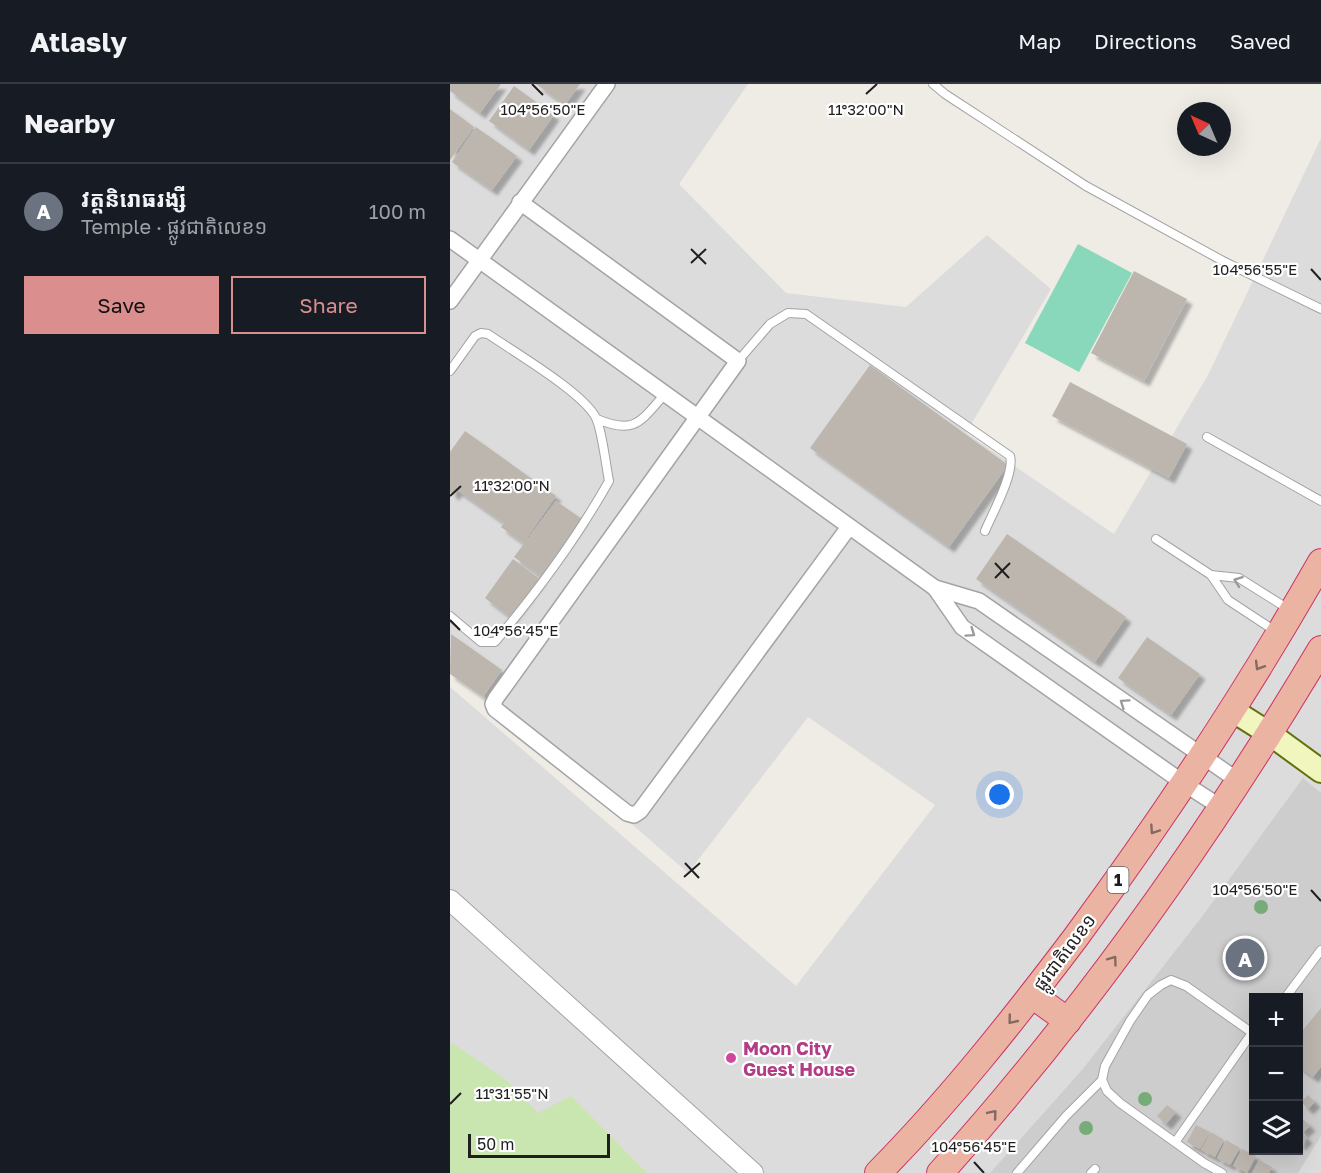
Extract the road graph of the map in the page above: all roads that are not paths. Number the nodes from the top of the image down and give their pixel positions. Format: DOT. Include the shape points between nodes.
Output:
graph roads {
  1 [pos="607,84"];
  2 [pos="933,84"];
  3 [pos="520,202"];
  4 [pos="450,239"];
  5 [pos="480,261"];
  6 [pos="450,302"];
  7 [pos="1321,309"];
  8 [pos="738,361"];
  9 [pos="450,371"];
  10 [pos="665,394"];
  11 [pos="699,418"];
  12 [pos="597,419"];
  13 [pos="1207,436"];
  14 [pos="1321,501"];
  15 [pos="849,527"];
  16 [pos="985,531"];
  17 [pos="1156,539"];
  18 [pos="1321,562"];
  19 [pos="1211,575"];
  20 [pos="935,588"];
  21 [pos="1293,612"];
  22 [pos="450,616"];
  23 [pos="1279,634"];
  24 [pos="1321,649"];
  25 [pos="1232,710"];
  26 [pos="1270,734"];
  27 [pos="1202,758"];
  28 [pos="1321,771"];
  29 [pos="1240,782"];
  30 [pos="1185,784"];
  31 [pos="1222,808"];
  32 [pos="450,900"];
  33 [pos="1321,950"];
  34 [pos="1290,993"];
  35 [pos="1032,995"];
  36 [pos="1068,1021"];
  37 [pos="1249,1029"];
  38 [pos="1249,1035"];
  39 [pos="1102,1080"];
  40 [pos="1176,1141"];
  41 [pos="753,1173"];
  42 [pos="878,1173"];
  43 [pos="940,1173"];
  44 [pos="1017,1173"];
  45 [pos="1222,1173"];
  1 -- 3 [label="street"];
  2 -- 7 [label="lane" via="1086,186"];
  3 -- 5 [label="street"];
  3 -- 8 [label="street"];
  4 -- 5 [label="street"];
  5 -- 6 [label="street"];
  5 -- 10 [label="street"];
  8 -- 11 [label="street"];
  8 -- 16 [label="lane" via="770,324 788,313 806,314 846,340 1010,456 1009,472"];
  9 -- 12 [label="lane" via="476,336 488,334 583,400"];
  10 -- 11 [label="street"];
  10 -- 12 [label="lane" via="635,424 624,427"];
  11 -- 15 [label="street"];
  11 -- 15 [label="street" via="493,704 495,710 627,813 634,815 640,810"];
  12 -- 22 [label="lane" via="609,481 524,608 495,642 481,642"];
  13 -- 14 [label="lane"];
  15 -- 20 [label="street"];
  17 -- 19 [label="lane"];
  18 -- 21 [label="highway, ផ្លូវជាតិលេខ១ / 1"];
  21 -- 19 [label="lane, one-way" via="1239,578"];
  19 -- 23 [label="lane" via="1228,600"];
  27 -- 20 [label="street, one-way" via="979,602"];
  20 -- 30 [label="street, one-way" via="962,627"];
  21 -- 23 [label="highway, ផ្លូវជាតិលេខ១ / 1"];
  23 -- 25 [label="highway, ផ្លូវជាតិលេខ១ / 1, one-way"];
  24 -- 26 [label="highway"];
  25 -- 26 [label="main road"];
  25 -- 27 [label="highway, ផ្លូវជាតិលេខ១ / 1"];
  26 -- 28 [label="main road"];
  26 -- 29 [label="highway"];
  27 -- 29 [label="street"];
  27 -- 30 [label="highway, ផ្លូវជាតិលេខ១ / 1"];
  29 -- 31 [label="highway"];
  30 -- 31 [label="street"];
  30 -- 35 [label="highway, ផ្លូវជាតិលេខ១ / 1, one-way"];
  36 -- 31 [label="highway, one-way"];
  32 -- 41 [label="street"];
  33 -- 34 [label="lane"];
  35 -- 36 [label="highway"];
  35 -- 42 [label="highway, ផ្លូវជាតិលេខ១ / 1, one-way" via="953,1091"];
  43 -- 36 [label="highway, one-way"];
  37 -- 39 [label="lane" via="1171,980 1148,995 1130,1021 1105,1066"];
  38 -- 40 [label="lane"];
  39 -- 40 [label="lane" via="1120,1103"];
  39 -- 44 [label="lane"];
  40 -- 45 [label="lane"];
}
